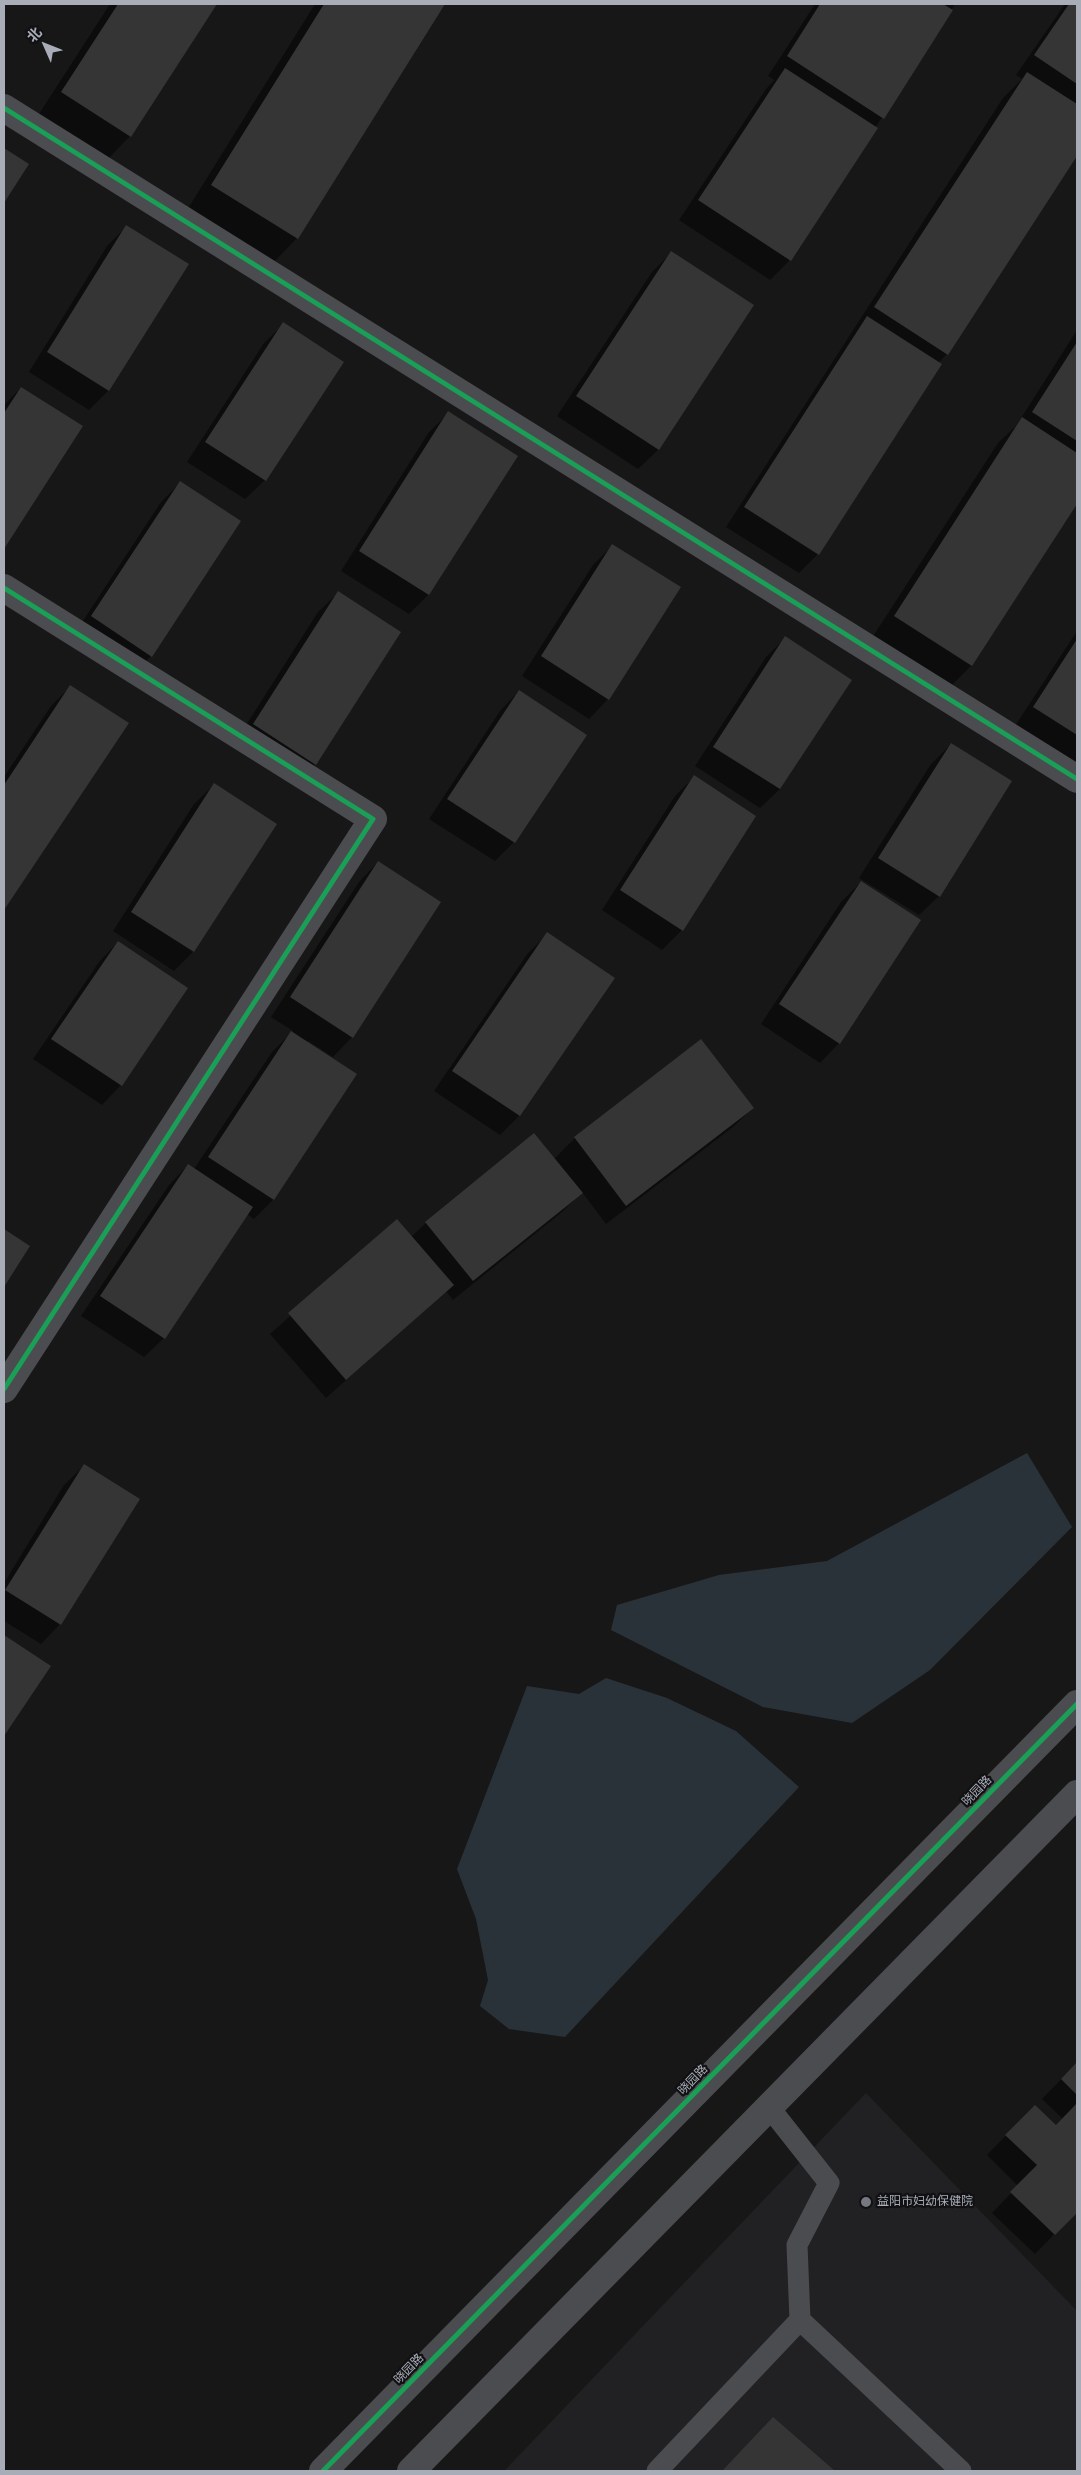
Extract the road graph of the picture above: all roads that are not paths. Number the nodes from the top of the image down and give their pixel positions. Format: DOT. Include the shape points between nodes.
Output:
graph roads {
  1 [pos="4,108"];
  2 [pos="4,588"];
  3 [pos="1077,779"];
  4 [pos="4,1389"];
  5 [pos="1077,1704"];
  6 [pos="1077,1794"];
  7 [pos="769,2107"];
  8 [pos="800,2320"];
  9 [pos="323,2471"];
  10 [pos="411,2471"];
  11 [pos="657,2471"];
  12 [pos="961,2471"];
  1 -- 3 [label="street"];
  2 -- 4 [label="street" via="373,819"];
  5 -- 9 [label="street, 晓园路"];
  6 -- 7 [label="street"];
  7 -- 8 [label="lane" via="829,2182 797,2246"];
  7 -- 10 [label="street"];
  8 -- 11 [label="lane"];
  8 -- 12 [label="lane"];
}
